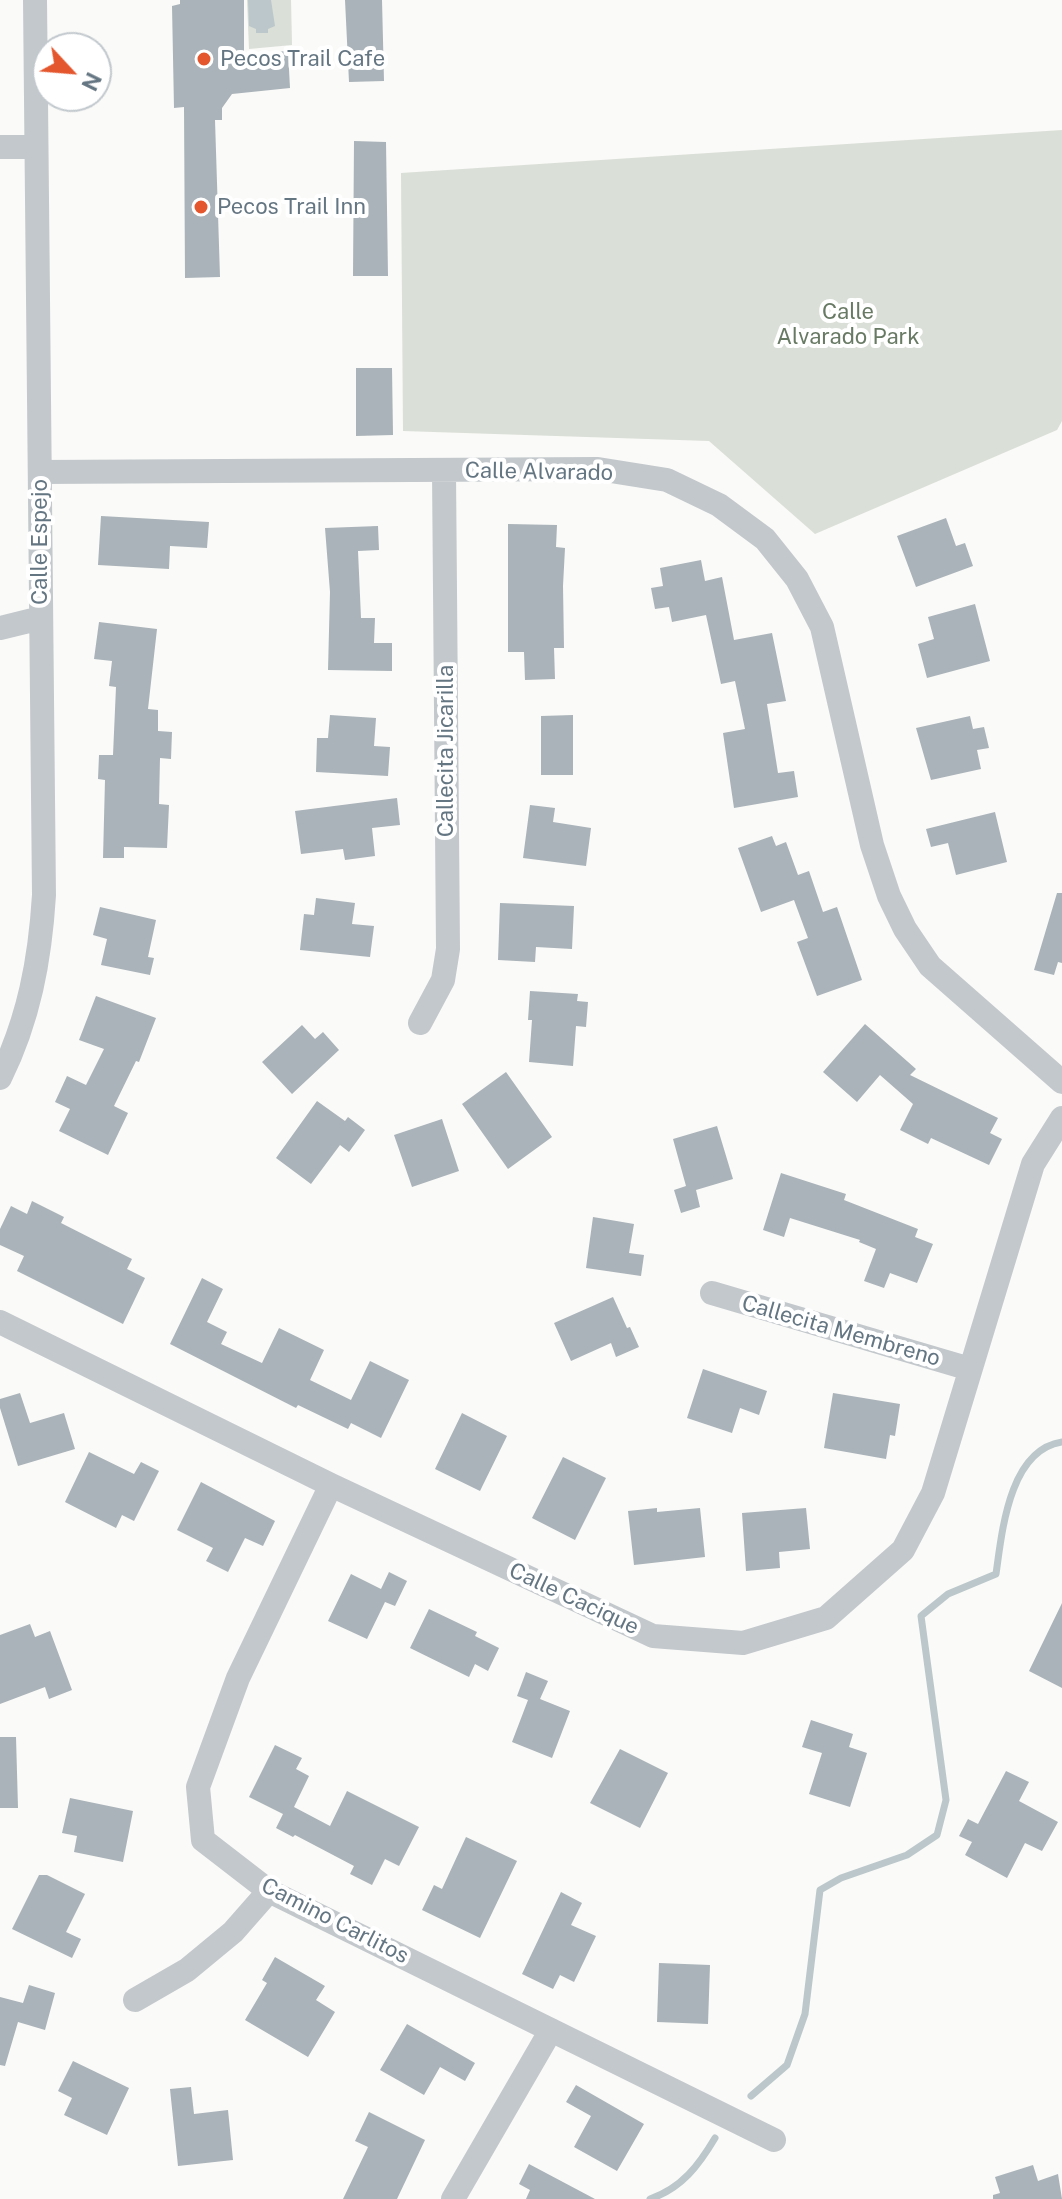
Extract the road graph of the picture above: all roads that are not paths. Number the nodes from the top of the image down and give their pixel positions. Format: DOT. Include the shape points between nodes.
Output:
graph roads {
  1 [pos="35,0"];
  2 [pos="0,147"];
  3 [pos="36,147"];
  4 [pos="444,471"];
  5 [pos="40,472"];
  6 [pos="41,618"];
  7 [pos="0,628"];
  8 [pos="420,1023"];
  9 [pos="0,1078"];
  10 [pos="1062,1082"];
  11 [pos="1062,1118"];
  12 [pos="712,1293"];
  13 [pos="0,1322"];
  14 [pos="970,1369"];
  15 [pos="331,1485"];
  16 [pos="269,1891"];
  17 [pos="135,2000"];
  18 [pos="551,2030"];
  19 [pos="774,2140"];
  20 [pos="453,2199"];
  1 -- 3 [label="street, Calle Espejo"];
  2 -- 3 [label="street"];
  3 -- 5 [label="street, Calle Espejo"];
  4 -- 5 [label="street, Calle Alvarado"];
  4 -- 8 [label="street, Callecita Jicarilla" via="448,949 443,980"];
  4 -- 10 [label="street, Calle Alvarado" via="598,469 667,480 719,505 765,539 797,579 822,627 872,845 905,929 930,966"];
  5 -- 6 [label="street, Calle Espejo"];
  6 -- 7 [label="street"];
  6 -- 9 [label="street, Calle Espejo" via="40,949 28,1007"];
  11 -- 14 [label="street, Calle Cacique" via="1033,1164"];
  12 -- 14 [label="street, Callecita Membreno"];
  13 -- 15 [label="street, Calle Cacique"];
  14 -- 15 [label="street, Calle Cacique" via="933,1493 903,1550 826,1618 743,1643 653,1636"];
  15 -- 16 [label="street, Camino Carlitos" via="238,1678 198,1787 203,1840"];
  16 -- 17 [label="street" via="198,1961"];
  16 -- 18 [label="street, Camino Carlitos"];
  18 -- 19 [label="street, Camino Carlitos"];
  18 -- 20 [label="street"];
}
